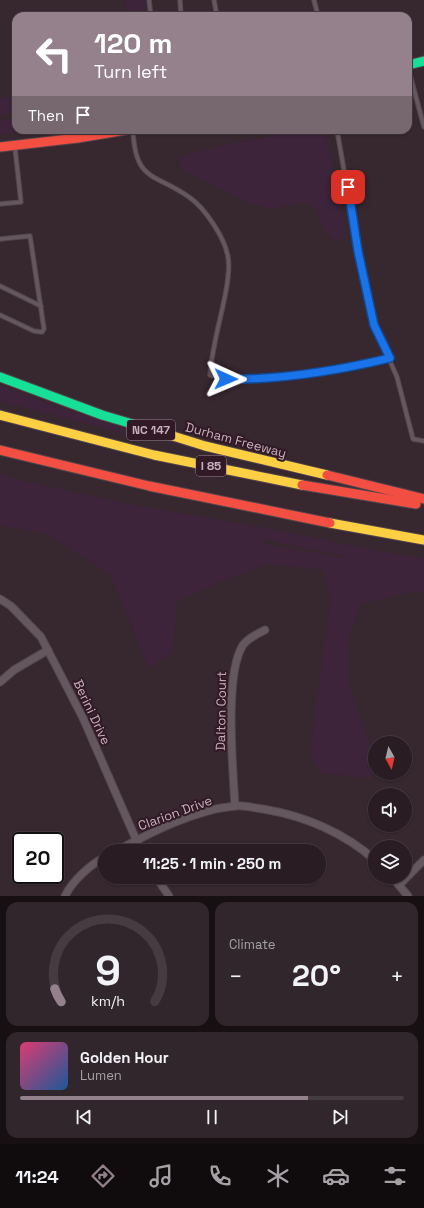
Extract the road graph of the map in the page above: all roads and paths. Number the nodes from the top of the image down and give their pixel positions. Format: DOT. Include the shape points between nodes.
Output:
graph roads {
  1 [pos="149,0"];
  2 [pos="180,0"];
  3 [pos="214,0"];
  4 [pos="314,0"];
  5 [pos="150,12"];
  6 [pos="182,12"];
  7 [pos="216,12"];
  8 [pos="317,12"];
  9 [pos="424,61"];
  10 [pos="412,65"];
  11 [pos="412,81"];
  12 [pos="424,127"];
  13 [pos="102,134"];
  14 [pos="134,134"];
  15 [pos="338,134"];
  16 [pos="15,145"];
  17 [pos="0,147"];
  18 [pos="0,204"];
  19 [pos="0,239"];
  20 [pos="0,286"];
  21 [pos="41,306"];
  22 [pos="0,315"];
  23 [pos="390,358"];
  24 [pos="0,377"];
  25 [pos="0,415"];
  26 [pos="424,441"];
  27 [pos="0,450"];
  28 [pos="424,499"];
  29 [pos="424,506"];
  30 [pos="424,540"];
  31 [pos="0,598"];
  32 [pos="265,630"];
  33 [pos="48,650"];
  34 [pos="0,682"];
  35 [pos="235,806"];
  36 [pos="136,840"];
  37 [pos="129,844"];
  38 [pos="138,844"];
  39 [pos="368,855"];
  40 [pos="424,860"];
  41 [pos="98,862"];
  42 [pos="161,884"];
  43 [pos="399,885"];
  44 [pos="65,896"];
  45 [pos="169,896"];
  46 [pos="408,896"];
  1 -- 5 [label="lane"];
  2 -- 6 [label="lane"];
  3 -- 7 [label="lane"];
  4 -- 8 [label="lane"];
  9 -- 10 [label="main road"];
  11 -- 12 [label="lane"];
  13 -- 16 [label="main road"];
  14 -- 23 [label="lane" via="139,162 146,172 200,206 222,240 228,258 228,275 210,375 226,379 270,379"];
  15 -- 23 [label="lane" via="374,325"];
  16 -- 17 [label="main road"];
  16 -- 18 [label="lane" via="21,202"];
  19 -- 21 [label="lane" via="30,236"];
  20 -- 21 [label="lane"];
  21 -- 22 [label="lane" via="44,329 42,332 34,331"];
  23 -- 26 [label="lane" via="398,378 413,439"];
  24 -- 28 [label="main road, Durham Freeway / NC 147" via="102,415 205,446"];
  25 -- 29 [label="main road, I 85" via="186,461"];
  27 -- 30 [label="main road" via="172,492"];
  31 -- 33 [label="street, Berini Drive" via="24,618 41,637"];
  32 -- 35 [label="street, Dalton Court" via="247,640 239,652 233,670 232,757"];
  33 -- 34 [label="street" via="14,670"];
  33 -- 36 [label="street, Berini Drive" via="83,718"];
  35 -- 36 [label="street, Clarion Drive" via="203,812"];
  35 -- 39 [label="street, Clarion Drive" via="280,812 306,819 348,839"];
  36 -- 37 [label="street, Clarion Drive"];
  36 -- 38 [label="street, Berini Drive"];
  40 -- 43 [label="street"];
  41 -- 44 [label="street" via="72,885"];
  42 -- 45 [label="street"];
  43 -- 46 [label="street"];
}
